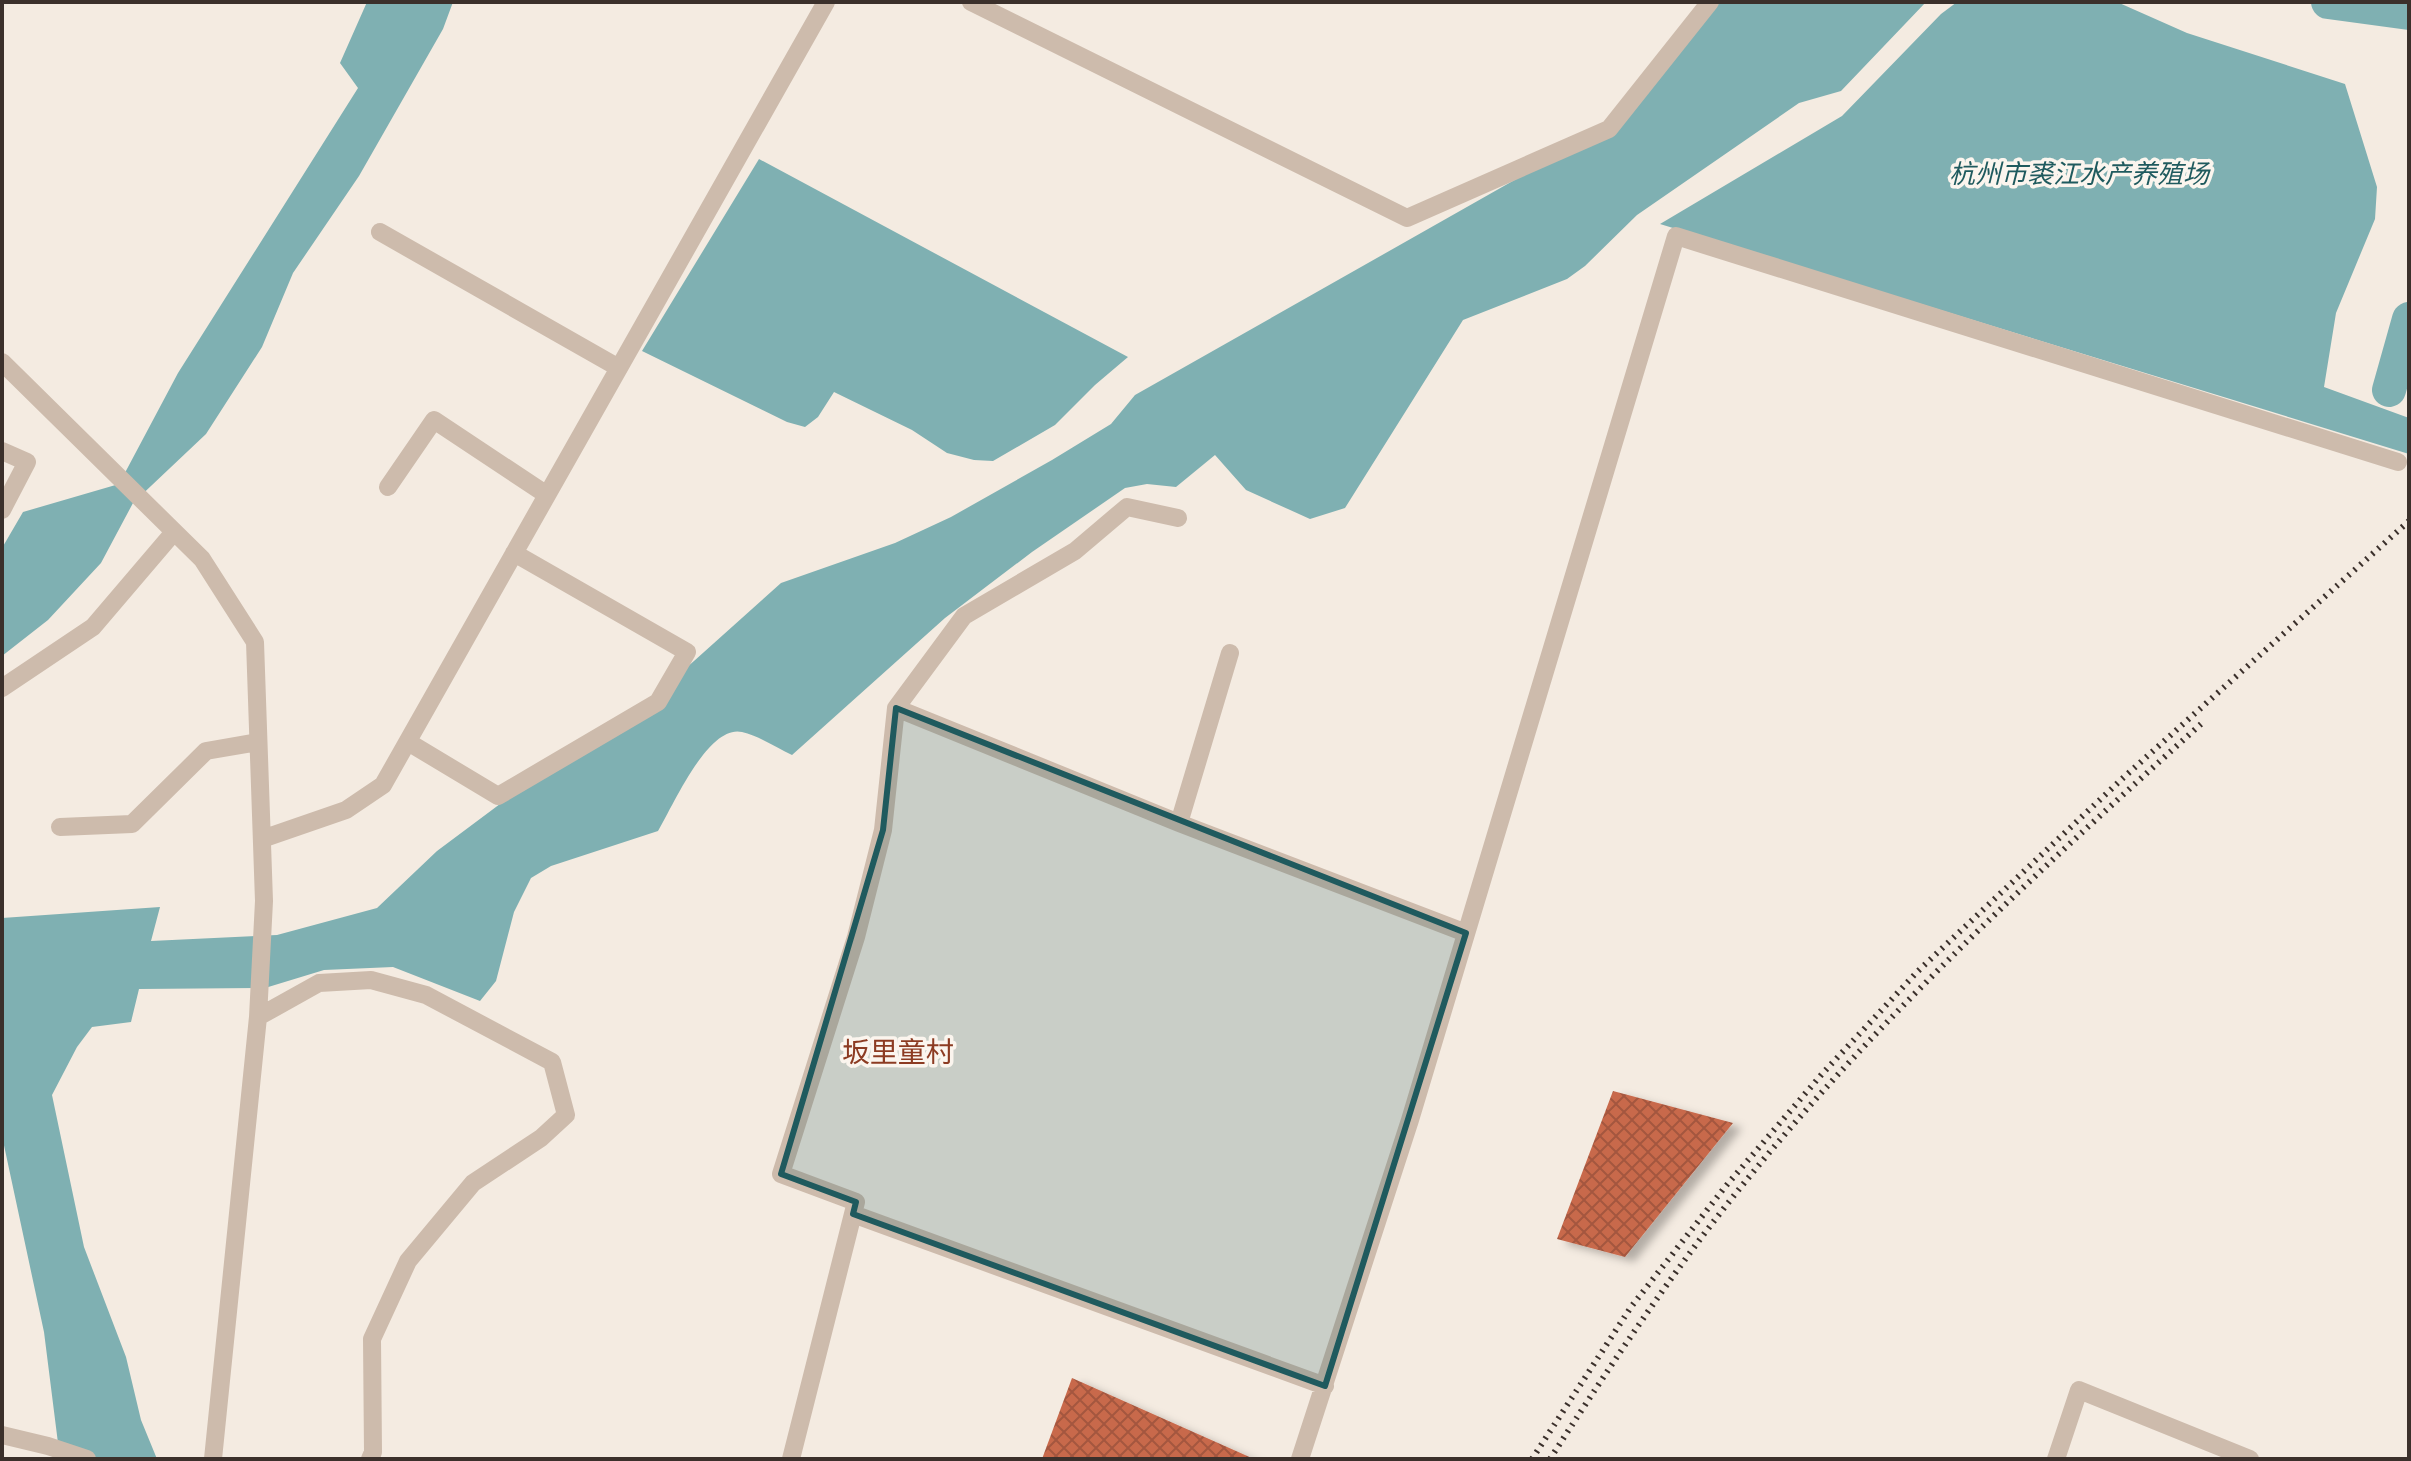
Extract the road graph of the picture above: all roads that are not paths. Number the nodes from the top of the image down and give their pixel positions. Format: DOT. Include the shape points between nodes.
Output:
graph roads {
  1 [pos="826,2"];
  2 [pos="971,2"];
  3 [pos="1710,2"];
  4 [pos="380,232"];
  5 [pos="2,362"];
  6 [pos="619,368"];
  7 [pos="2,451"];
  8 [pos="2398,462"];
  9 [pos="388,487"];
  10 [pos="547,495"];
  11 [pos="2,510"];
  12 [pos="1178,518"];
  13 [pos="174,532"];
  14 [pos="514,553"];
  15 [pos="1230,653"];
  16 [pos="2,688"];
  17 [pos="896,708"];
  18 [pos="258,742"];
  19 [pos="408,742"];
  20 [pos="1179,823"];
  21 [pos="60,827"];
  22 [pos="262,839"];
  23 [pos="1466,933"];
  24 [pos="258,1017"];
  25 [pos="853,1214"];
  26 [pos="1325,1386"];
  27 [pos="2,1435"];
  28 [pos="87,1459"];
  29 [pos="213,1459"];
  30 [pos="370,1459"];
  31 [pos="791,1459"];
  32 [pos="1300,1459"];
  33 [pos="2056,1459"];
  34 [pos="2250,1459"];
  1 -- 6 [label="street"];
  2 -- 3 [label="street" via="1407,218 1609,129"];
  4 -- 6 [label="street"];
  5 -- 13 [label="street"];
  6 -- 10 [label="street"];
  7 -- 11 [label="street" via="27,462"];
  8 -- 23 [label="street" via="1676,236"];
  9 -- 10 [label="street" via="434,420"];
  10 -- 14 [label="street"];
  12 -- 17 [label="street" via="1127,507 1075,551 964,616"];
  13 -- 16 [label="street" via="93,627"];
  13 -- 18 [label="street" via="202,559 255,642"];
  14 -- 19 [label="street"];
  14 -- 19 [label="street" via="687,652 658,702 498,796"];
  15 -- 20 [label="street"];
  17 -- 20 [label="street"];
  17 -- 25 [label="street" via="883,830 856,937 781,1174 856,1202"];
  18 -- 21 [label="street" via="206,751 132,824"];
  18 -- 22 [label="street"];
  19 -- 22 [label="street" via="383,785 346,810"];
  20 -- 23 [label="street"];
  22 -- 24 [label="street"];
  23 -- 26 [label="street"];
  24 -- 29 [label="street"];
  24 -- 30 [label="street" via="319,983 371,980 426,995 552,1062 566,1115 473,1183 408,1261 372,1339"];
  25 -- 26 [label="street"];
  25 -- 31 [label="street"];
  26 -- 32 [label="street"];
  27 -- 28 [label="street"];
  33 -- 34 [label="street" via="2079,1390"];
}
